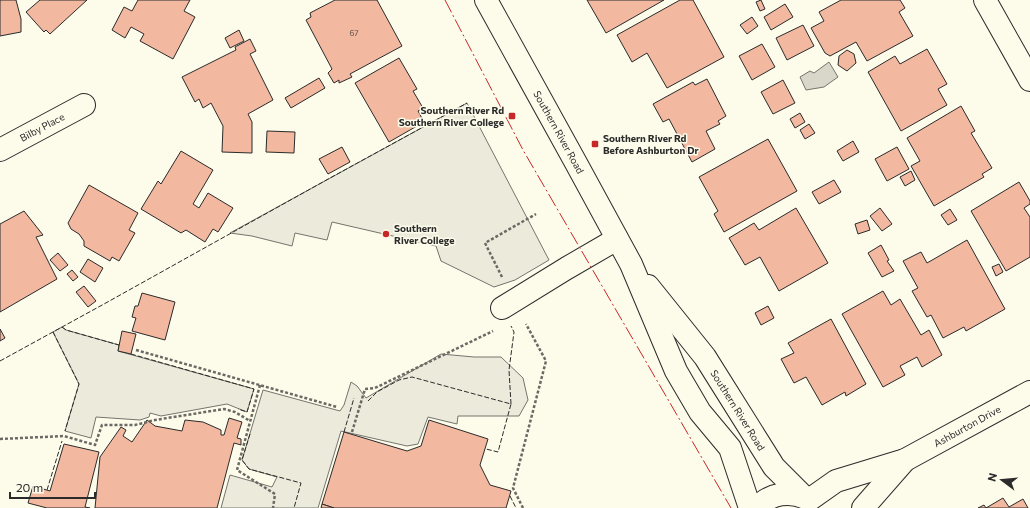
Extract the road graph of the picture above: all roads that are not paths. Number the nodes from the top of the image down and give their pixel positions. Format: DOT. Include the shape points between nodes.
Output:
graph roads {
  1 [pos="486,0"];
  2 [pos="985,0"];
  3 [pos="1030,80"];
  4 [pos="84,104"];
  5 [pos="0,150"];
  6 [pos="617,239"];
  7 [pos="631,264"];
  8 [pos="505,313"];
  9 [pos="1030,392"];
  10 [pos="905,460"];
  11 [pos="811,501"];
  12 [pos="750,508"];
  13 [pos="756,508"];
  14 [pos="863,508"];
  1 -- 6 [label="main road, Southern River Road"];
  2 -- 3 [label="main road"];
  4 -- 5 [label="main road, Bilby Place"];
  6 -- 7 [label="main road, Southern River Road"];
  6 -- 8 [label="main road" via="567,268"];
  7 -- 11 [label="main road, Southern River Road" via="705,358 774,467"];
  7 -- 12 [label="main road, Southern River Road" via="676,371 700,412 730,448"];
  9 -- 10 [label="main road, Ashburton Drive"];
  10 -- 11 [label="main road, Ashburton Drive" via="836,481"];
  10 -- 14 [label="main road, Ashburton Drive"];
  11 -- 13 [label="main road" via="792,494 781,494"];
}
